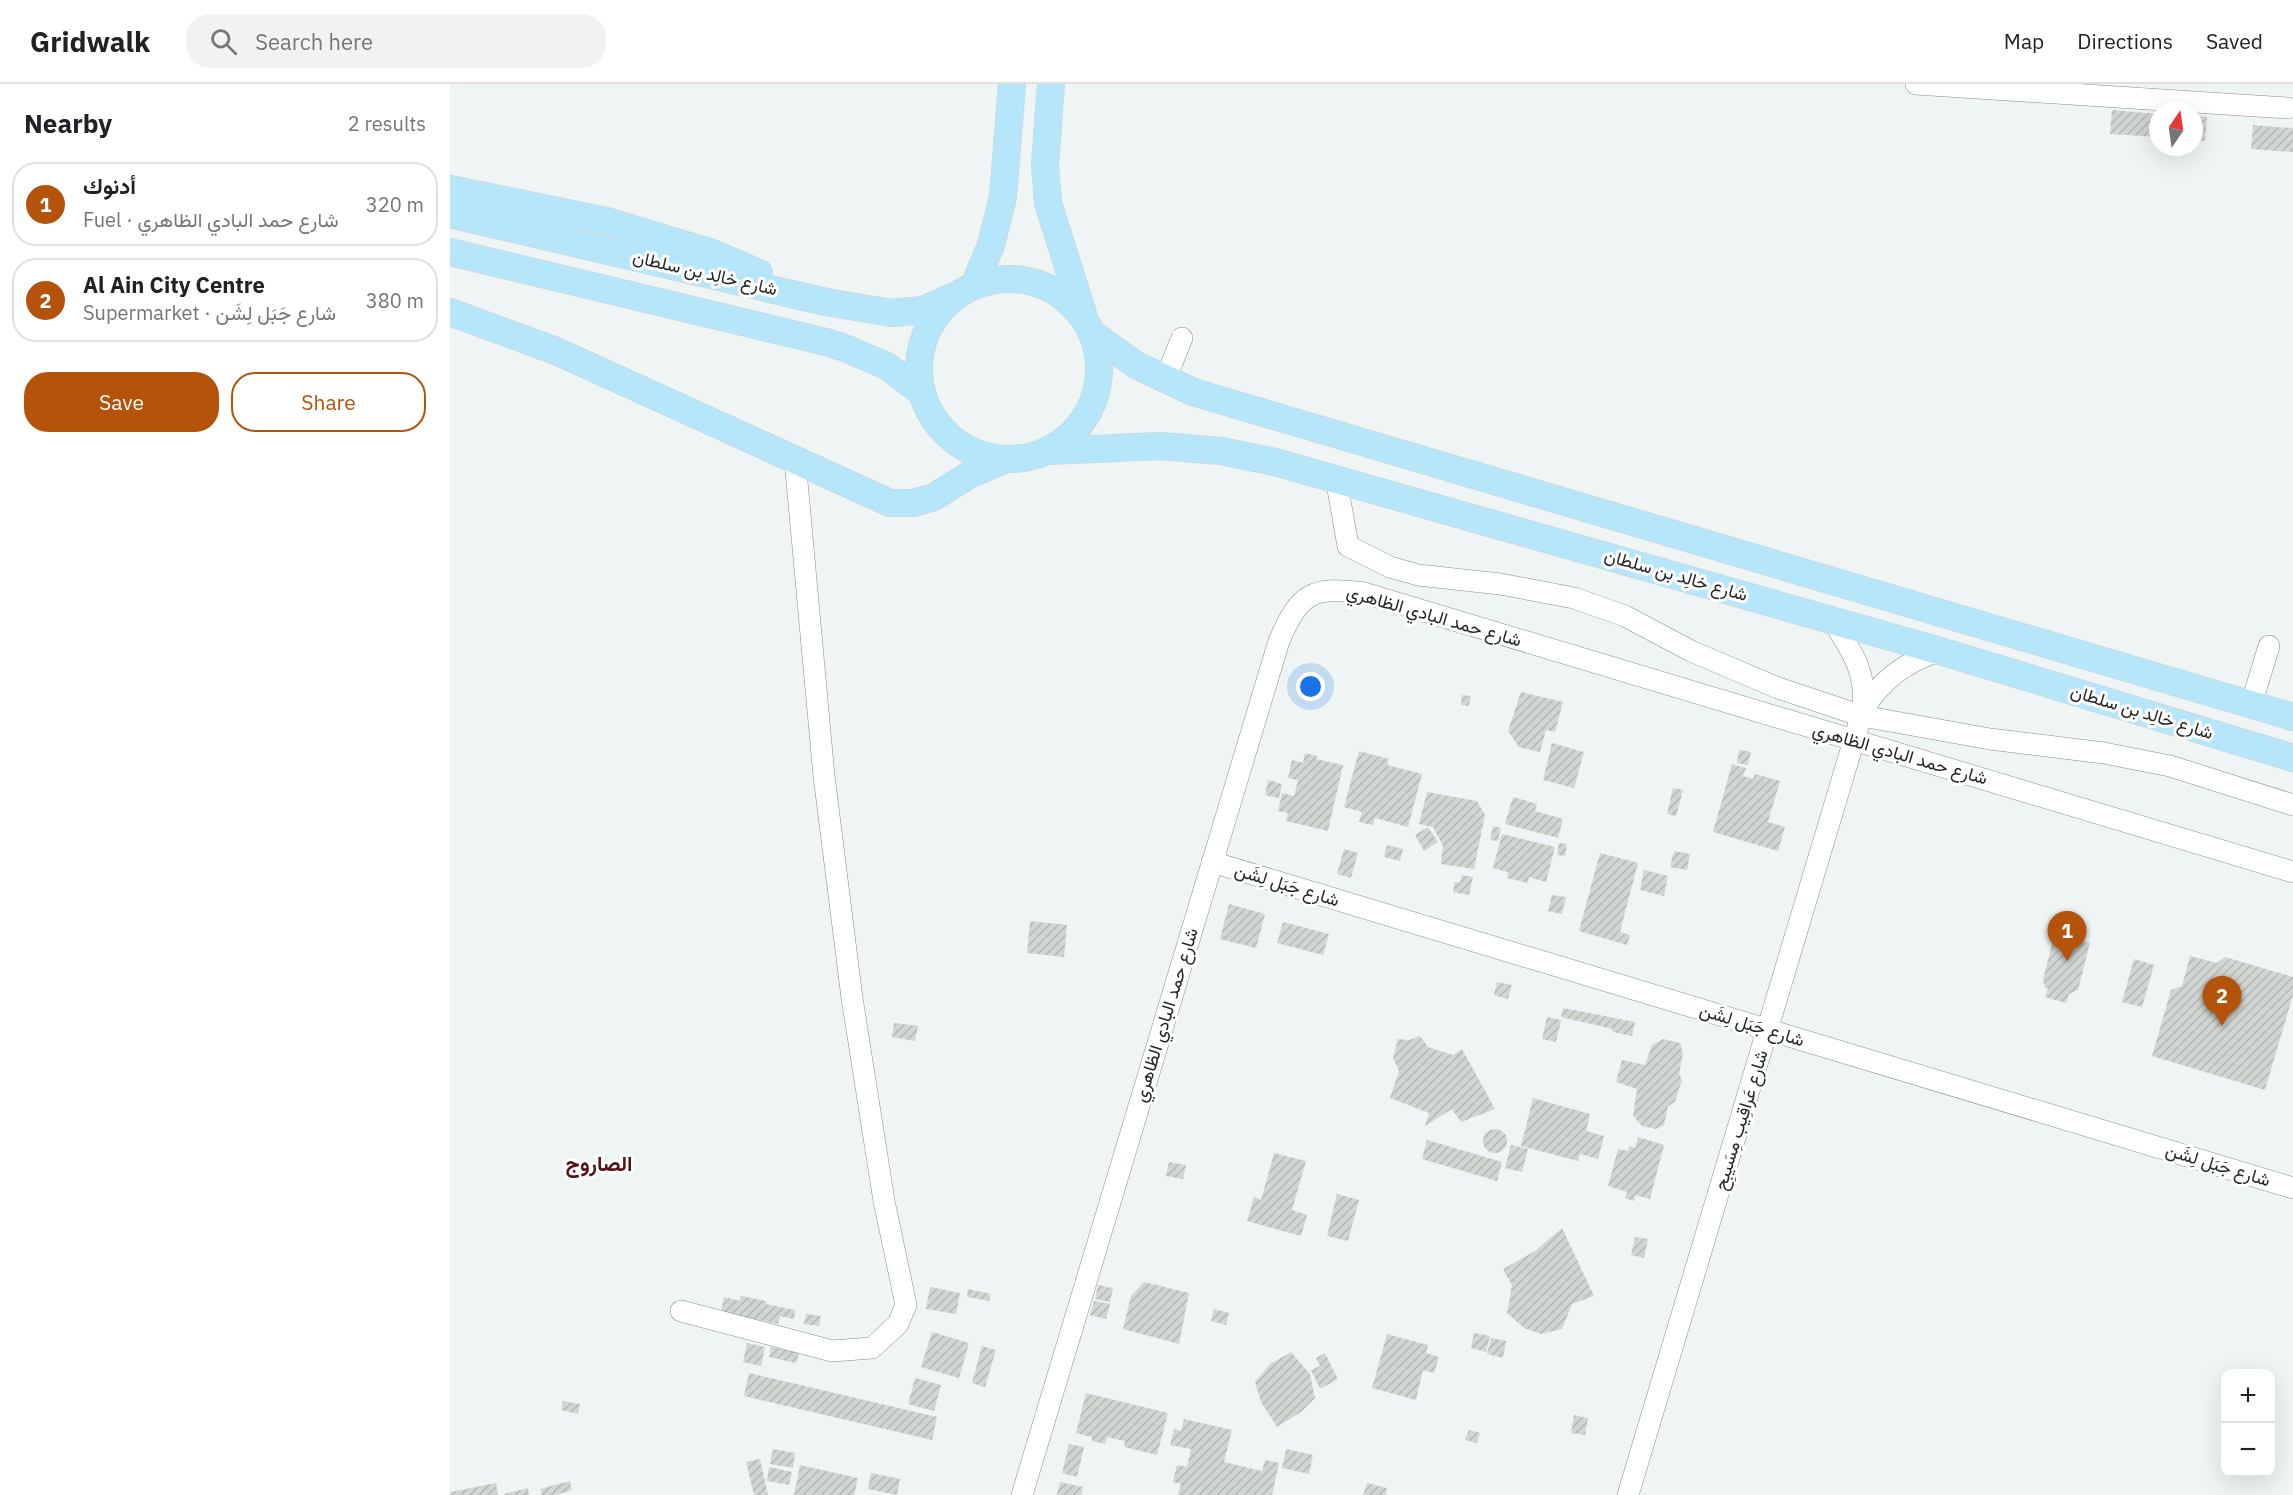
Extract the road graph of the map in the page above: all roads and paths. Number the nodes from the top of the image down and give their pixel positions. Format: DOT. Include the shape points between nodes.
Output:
graph roads {
  1 [pos="1011,84"];
  2 [pos="1051,84"];
  3 [pos="1916,84"];
  4 [pos="2287,108"];
  5 [pos="450,189"];
  6 [pos="450,214"];
  7 [pos="450,252"];
  8 [pos="966,290"];
  9 [pos="826,302"];
  10 [pos="450,312"];
  11 [pos="1089,326"];
  12 [pos="1182,338"];
  13 [pos="1165,380"];
  14 [pos="922,393"];
  15 [pos="1049,451"];
  16 [pos="795,460"];
  17 [pos="1004,460"];
  18 [pos="1336,478"];
  19 [pos="1833,621"];
  20 [pos="2269,646"];
  21 [pos="1940,651"];
  22 [pos="2251,705"];
  23 [pos="1862,713"];
  24 [pos="2293,717"];
  25 [pos="1854,740"];
  26 [pos="2293,758"];
  27 [pos="2293,805"];
  28 [pos="1212,862"];
  29 [pos="2293,872"];
  30 [pos="1767,1030"];
  31 [pos="2293,1188"];
  32 [pos="681,1311"];
  33 [pos="1022,1495"];
  34 [pos="1628,1495"];
  1 -- 8 [label="main road" via="1003,197 991,245"];
  2 -- 11 [label="main road" via="1045,165 1048,204"];
  3 -- 4 [label="street"];
  5 -- 9 [label="main road" via="616,224 712,253"];
  6 -- 9 [label="main road, شارع خالِد بن سلطان"];
  7 -- 14 [label="main road, شارع خالِد بن سلطان" via="826,342 887,366"];
  8 -- 9 [label="main road, شارع خالِد بن سلطان" via="923,310 909,312 892,313"];
  8 -- 11 [label="main road" via="998,280 1023,280 1046,287 1067,300"];
  8 -- 14 [label="main road" via="942,309 929,328 921,348"];
  10 -- 16 [label="main road" via="556,351"];
  11 -- 13 [label="main road, شارع خالِد بن سلطان" via="1136,365"];
  11 -- 15 [label="main road" via="1100,361 1099,388 1089,414 1072,435"];
  12 -- 13 [label="street"];
  13 -- 22 [label="main road, شارع خالِد بن سلطان" via="1193,392"];
  14 -- 17 [label="main road" via="930,413 961,446"];
  15 -- 17 [label="main road"];
  15 -- 18 [label="main road, شارع خالِد بن سلطان" via="1160,446 1221,451"];
  16 -- 17 [label="main road" via="890,502 913,503 934,497 969,475"];
  16 -- 32 [label="street" via="824,776 852,998 884,1201 906,1305 898,1324 872,1348 832,1351"];
  18 -- 19 [label="main road, شارع خالِد بن سلطان"];
  18 -- 23 [label="street" via="1348,546 1390,567 1418,575 1511,585 1574,598 1624,616 1691,651 1778,688"];
  19 -- 21 [label="main road, شارع خالِد بن سلطان"];
  19 -- 23 [label="street, شارع عَراقِيب مِسَيبِح" via="1860,669 1864,690"];
  20 -- 22 [label="street"];
  21 -- 23 [label="street, شارع عَراقِيب مِسَيبِح" via="1901,668 1879,687"];
  21 -- 26 [label="main road, شارع خالِد بن سلطان"];
  22 -- 24 [label="main road, شارع خالِد بن سلطان"];
  23 -- 25 [label="street, شارع عَراقِيب مِسَيبِح"];
  23 -- 27 [label="street" via="1990,739 2104,753 2170,766"];
  25 -- 28 [label="street, شارع حمد البادي الظاهري" via="1364,593 1334,589 1315,593 1300,602 1288,619"];
  25 -- 29 [label="street, شارع حمد البادي الظاهري"];
  25 -- 30 [label="street, شارع عَراقِيب مِسَيبِح"];
  28 -- 30 [label="street, شارع جَبَل لِشَن"];
  28 -- 33 [label="street, شارع حمد البادي الظاهري"];
  30 -- 31 [label="street, شارع جَبَل لِشَن"];
  30 -- 34 [label="street, شارع عَراقِيب مِسَيبِح"];
}
